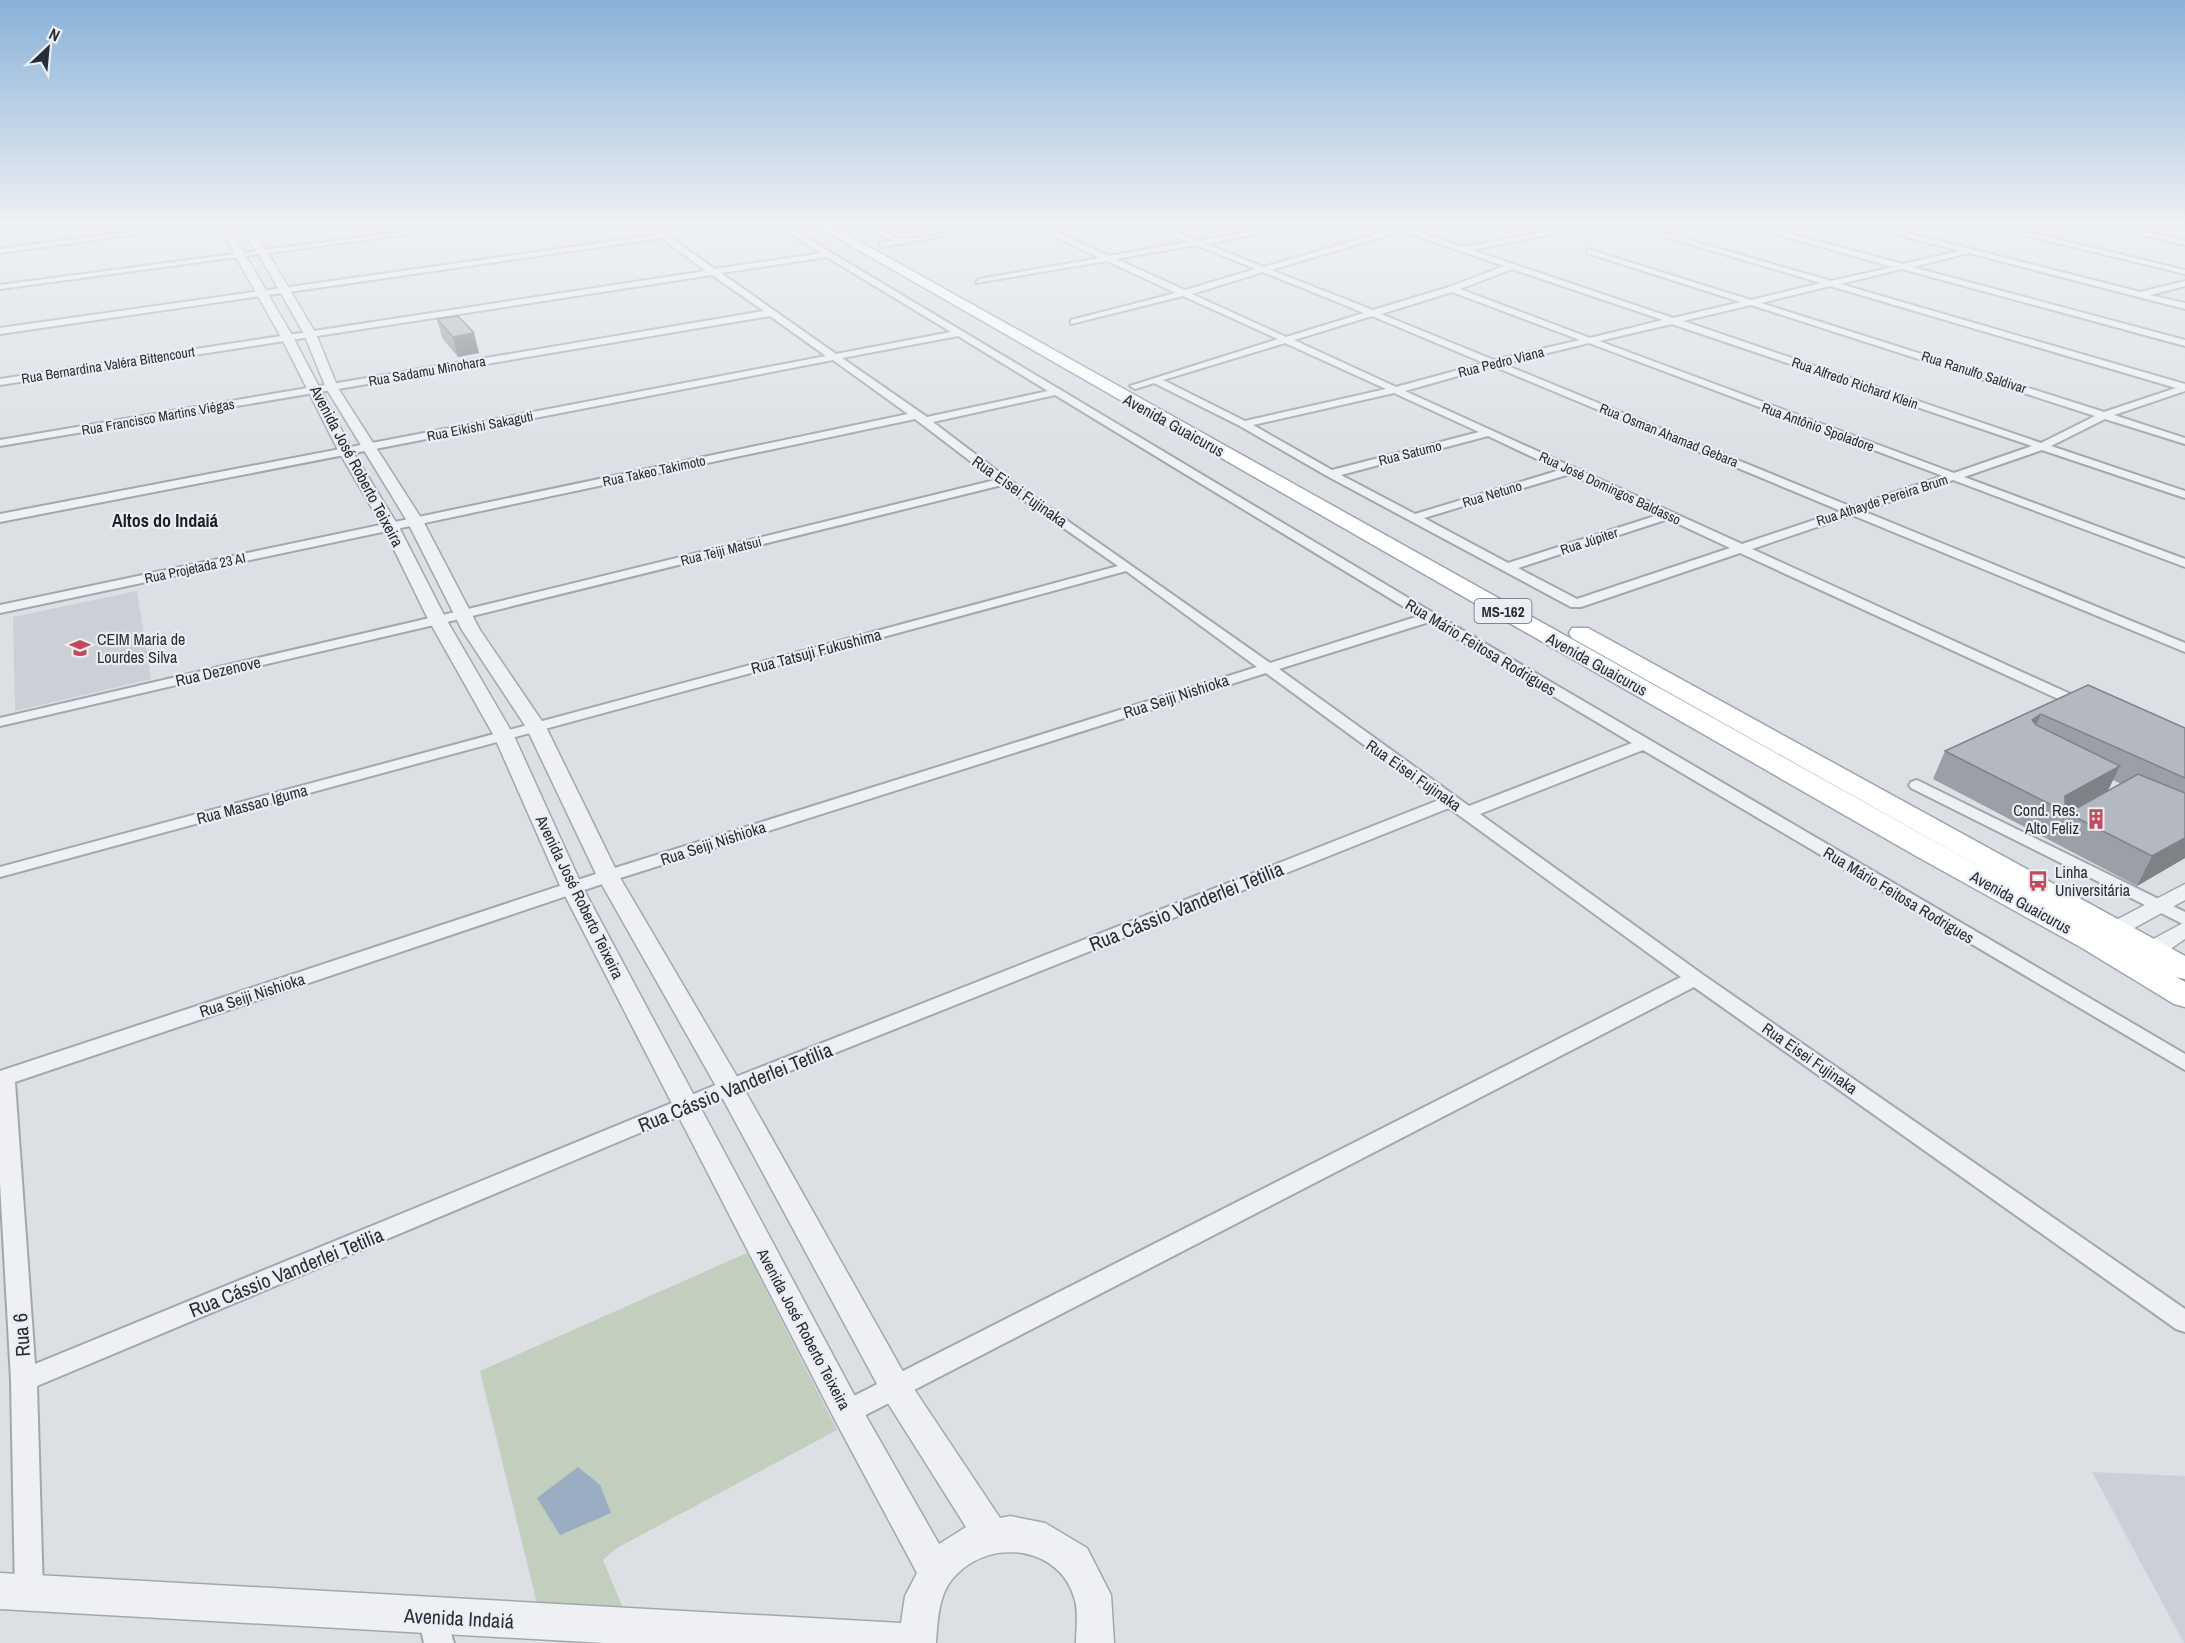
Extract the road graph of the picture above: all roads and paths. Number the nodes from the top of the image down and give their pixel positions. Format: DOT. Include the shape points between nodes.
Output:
graph roads {
  1 [pos="205,302"];
  2 [pos="276,302"];
  3 [pos="282,302"];
  4 [pos="523,302"];
  5 [pos="753,302"];
  6 [pos="908,302"];
  7 [pos="957,302"];
  8 [pos="990,302"];
  9 [pos="1152,302"];
  10 [pos="1204,302"];
  11 [pos="1343,302"];
  12 [pos="1412,302"];
  13 [pos="1485,302"];
  14 [pos="1616,302"];
  15 [pos="1751,302"];
  16 [pos="1756,302"];
  17 [pos="1895,302"];
  18 [pos="2034,302"];
  19 [pos="2168,302"];
  20 [pos="2185,306"];
  21 [pos="770,313"];
  22 [pos="1374,314"];
  23 [pos="1673,321"];
  24 [pos="1074,322"];
  25 [pos="0,331"];
  26 [pos="960,333"];
  27 [pos="310,334"];
  28 [pos="287,337"];
  29 [pos="1286,340"];
  30 [pos="1588,341"];
  31 [pos="2185,343"];
  32 [pos="835,358"];
  33 [pos="1494,363"];
  34 [pos="1158,381"];
  35 [pos="0,382"];
  36 [pos="1135,386"];
  37 [pos="2185,388"];
  38 [pos="324,389"];
  39 [pos="1396,390"];
  40 [pos="1059,391"];
  41 [pos="2104,415"];
  42 [pos="921,418"];
  43 [pos="1244,424"];
  44 [pos="1489,433"];
  45 [pos="2185,441"];
  46 [pos="0,443"];
  47 [pos="370,447"];
  48 [pos="2041,447"];
  49 [pos="346,452"];
  50 [pos="1570,470"];
  51 [pos="1331,474"];
  52 [pos="1953,477"];
  53 [pos="1004,482"];
  54 [pos="2185,495"];
  55 [pos="1853,510"];
  56 [pos="1670,515"];
  57 [pos="0,518"];
  58 [pos="1413,518"];
  59 [pos="415,521"];
  60 [pos="391,527"];
  61 [pos="1738,548"];
  62 [pos="2185,563"];
  63 [pos="1127,567"];
  64 [pos="1508,567"];
  65 [pos="0,609"];
  66 [pos="464,614"];
  67 [pos="1430,617"];
  68 [pos="437,619"];
  69 [pos="2185,648"];
  70 [pos="1265,668"];
  71 [pos="2098,712"];
  72 [pos="0,722"];
  73 [pos="536,727"];
  74 [pos="504,736"];
  75 [pos="1644,744"];
  76 [pos="1917,785"];
  77 [pos="1458,807"];
  78 [pos="0,872"];
  79 [pos="608,876"];
  80 [pos="572,888"];
  81 [pos="2185,891"];
  82 [pos="2161,907"];
  83 [pos="2185,919"];
  84 [pos="2185,929"];
  85 [pos="2114,930"];
  86 [pos="2093,941"];
  87 [pos="2150,950"];
  88 [pos="2129,963"];
  89 [pos="2185,969"];
  90 [pos="1695,978"];
  91 [pos="2185,996"];
  92 [pos="2185,1063"];
  93 [pos="2,1078"];
  94 [pos="730,1087"];
  95 [pos="688,1106"];
  96 [pos="2185,1322"];
  97 [pos="24,1380"];
  98 [pos="895,1387"];
  99 [pos="847,1412"];
  100 [pos="990,1534"];
  101 [pos="935,1571"];
  102 [pos="14,1593"];
  103 [pos="435,1630"];
  104 [pos="917,1643"];
  105 [pos="1095,1643"];
  1 -- 25 [label="street"];
  2 -- 28 [label="street, Avenida José Roberto Teixeira"];
  3 -- 27 [label="street, Avenida José Roberto Teixeira"];
  4 -- 27 [label="street, Rua Bernardina Valéra Bittencourt"];
  5 -- 21 [label="street, Rua Eisei Fujinaka"];
  6 -- 26 [label="street, Rua Mário Feitosa Rodrigues"];
  7 -- 86 [label="main road, Avenida Guaicurus / MS-162"];
  8 -- 36 [label="main road, Avenida Guaicurus / MS-162"];
  9 -- 24 [label="street"];
  10 -- 29 [label="street, Rua José Domingos Baldasso"];
  11 -- 22 [label="street, Rua Osman Ahamad Gebara"];
  12 -- 22 [label="street"];
  13 -- 30 [label="street, Rua Antônio Spoladore"];
  14 -- 23 [label="street, Rua Alfredo Richard Klein"];
  15 -- 23 [label="street, Rua Pedro Viana"];
  16 -- 41 [label="street, Rua Ranulfo Saldivar"];
  17 -- 37 [label="street"];
  18 -- 31 [label="street"];
  19 -- 20 [label="street"];
  21 -- 32 [label="street, Rua Eisei Fujinaka"];
  21 -- 38 [label="street, Rua Sadamu Minohara"];
  22 -- 29 [label="street"];
  22 -- 33 [label="street, Rua Osman Ahamad Gebara"];
  23 -- 30 [label="street, Rua Pedro Viana"];
  23 -- 48 [label="street, Rua Alfredo Richard Klein"];
  26 -- 32 [label="street, Rua Eikishi Sakaguti"];
  26 -- 40 [label="street, Rua Mário Feitosa Rodrigues"];
  27 -- 28 [label="street, Rua Bernardina Valéra Bittencourt"];
  27 -- 38 [label="street, Avenida José Roberto Teixeira"];
  28 -- 35 [label="street, Rua Bernardina Valéra Bittencourt"];
  28 -- 38 [label="street, Avenida José Roberto Teixeira"];
  29 -- 34 [label="street"];
  29 -- 39 [label="street, Rua José Domingos Baldasso"];
  30 -- 33 [label="street, Rua Pedro Viana"];
  30 -- 52 [label="street, Rua Antônio Spoladore"];
  32 -- 42 [label="street, Rua Eisei Fujinaka"];
  32 -- 47 [label="street, Rua Eikishi Sakaguti"];
  33 -- 39 [label="street, Rua Pedro Viana"];
  33 -- 55 [label="street, Rua Osman Ahamad Gebara"];
  34 -- 36 [label="street"];
  34 -- 43 [label="street"];
  36 -- 85 [label="main road, Avenida Guaicurus / MS-162"];
  37 -- 41 [label="street, Rua Athayde Pereira Brum"];
  38 -- 46 [label="street, Rua Francisco Martins Viégas"];
  38 -- 47 [label="street, Avenida José Roberto Teixeira"];
  38 -- 49 [label="street, Avenida José Roberto Teixeira"];
  39 -- 43 [label="street, Rua Pedro Viana"];
  39 -- 44 [label="street, Rua José Domingos Baldasso"];
  40 -- 42 [label="street, Rua Takeo Takimoto"];
  40 -- 67 [label="street, Rua Mário Feitosa Rodrigues"];
  41 -- 45 [label="street, Rua Ranulfo Saldivar"];
  41 -- 48 [label="street, Rua Athayde Pereira Brum"];
  42 -- 53 [label="street, Rua Eisei Fujinaka"];
  42 -- 59 [label="street, Rua Takeo Takimoto"];
  43 -- 51 [label="street"];
  44 -- 50 [label="street, Rua José Domingos Baldasso"];
  44 -- 51 [label="street, Rua Saturno"];
  47 -- 49 [label="street, Rua Eikishi Sakaguti"];
  47 -- 59 [label="street, Avenida José Roberto Teixeira"];
  48 -- 52 [label="street, Rua Athayde Pereira Brum"];
  48 -- 54 [label="street, Rua Alfredo Richard Klein"];
  49 -- 57 [label="street, Rua Eikishi Sakaguti"];
  49 -- 60 [label="street, Avenida José Roberto Teixeira"];
  50 -- 56 [label="street, Rua José Domingos Baldasso"];
  50 -- 58 [label="street, Rua Netuno"];
  51 -- 58 [label="street"];
  52 -- 55 [label="street, Rua Athayde Pereira Brum"];
  52 -- 62 [label="street, Rua Antônio Spoladore"];
  53 -- 63 [label="street, Rua Eisei Fujinaka"];
  53 -- 66 [label="street, Rua Teiji Matsui"];
  55 -- 61 [label="street, Rua Athayde Pereira Brum"];
  55 -- 69 [label="street, Rua Osman Ahamad Gebara"];
  56 -- 61 [label="street, Rua José Domingos Baldasso"];
  56 -- 64 [label="street, Rua Júpiter"];
  58 -- 64 [label="street"];
  59 -- 60 [label="street, Rua Takeo Takimoto"];
  59 -- 66 [label="street, Avenida José Roberto Teixeira"];
  60 -- 65 [label="street, Rua Projetada 23 AI"];
  60 -- 68 [label="street, Avenida José Roberto Teixeira"];
  61 -- 64 [label="street, Rua Athayde Pereira Brum" via="1576,604"];
  61 -- 71 [label="street, Rua José Domingos Baldasso"];
  63 -- 70 [label="street, Rua Eisei Fujinaka"];
  63 -- 73 [label="street, Rua Tatsuji Fukushima"];
  66 -- 68 [label="street, Rua Teiji Matsui"];
  66 -- 73 [label="street, Avenida José Roberto Teixeira"];
  67 -- 70 [label="street, Rua Seiji Nishioka"];
  67 -- 75 [label="street, Rua Mário Feitosa Rodrigues"];
  68 -- 72 [label="street, Rua Dezenove"];
  68 -- 74 [label="street, Avenida José Roberto Teixeira"];
  70 -- 77 [label="street, Rua Eisei Fujinaka"];
  70 -- 79 [label="street, Rua Seiji Nishioka"];
  73 -- 74 [label="street, Rua Tatsuji Fukushima"];
  73 -- 79 [label="street, Avenida José Roberto Teixeira"];
  74 -- 78 [label="street, Rua Massao Iguma"];
  74 -- 80 [label="street, Avenida José Roberto Teixeira"];
  75 -- 77 [label="street, Rua Cássio Vanderlei Tetilia"];
  75 -- 92 [label="street, Rua Mário Feitosa Rodrigues"];
  76 -- 82 [label="street"];
  77 -- 90 [label="street, Rua Eisei Fujinaka"];
  77 -- 94 [label="street, Rua Cássio Vanderlei Tetilia"];
  79 -- 80 [label="street, Rua Seiji Nishioka"];
  79 -- 94 [label="street, Avenida José Roberto Teixeira"];
  80 -- 93 [label="street, Rua Seiji Nishioka"];
  80 -- 95 [label="street, Avenida José Roberto Teixeira"];
  81 -- 82 [label="street"];
  82 -- 83 [label="street"];
  82 -- 85 [label="street"];
  84 -- 87 [label="street"];
  85 -- 86 [label="street"];
  85 -- 87 [label="main road, Avenida Guaicurus / MS-162"];
  86 -- 88 [label="main road, Avenida Guaicurus / MS-162"];
  87 -- 88 [label="street"];
  87 -- 89 [label="main road, Avenida Guaicurus / MS-162"];
  88 -- 91 [label="main road, Avenida Guaicurus / MS-162"];
  90 -- 96 [label="street, Rua Eisei Fujinaka"];
  90 -- 98 [label="street"];
  93 -- 97 [label="street, Rua 6"];
  94 -- 95 [label="street, Rua Cássio Vanderlei Tetilia"];
  94 -- 98 [label="street, Avenida José Roberto Teixeira"];
  95 -- 97 [label="street, Rua Cássio Vanderlei Tetilia"];
  95 -- 99 [label="street, Avenida José Roberto Teixeira"];
  97 -- 102 [label="street, Rua 6"];
  98 -- 99 [label="street"];
  98 -- 100 [label="street, Avenida José Roberto Teixeira"];
  99 -- 101 [label="street, Avenida José Roberto Teixeira"];
  100 -- 101 [label="street" via="950,1554"];
  100 -- 105 [label="street" via="1016,1532 1041,1537 1075,1562 1093,1592 1098,1619"];
  101 -- 104 [label="street" via="923,1593"];
  102 -- 103 [label="street, Avenida Indaiá"];
  103 -- 104 [label="street, Avenida Indaiá"];
}
